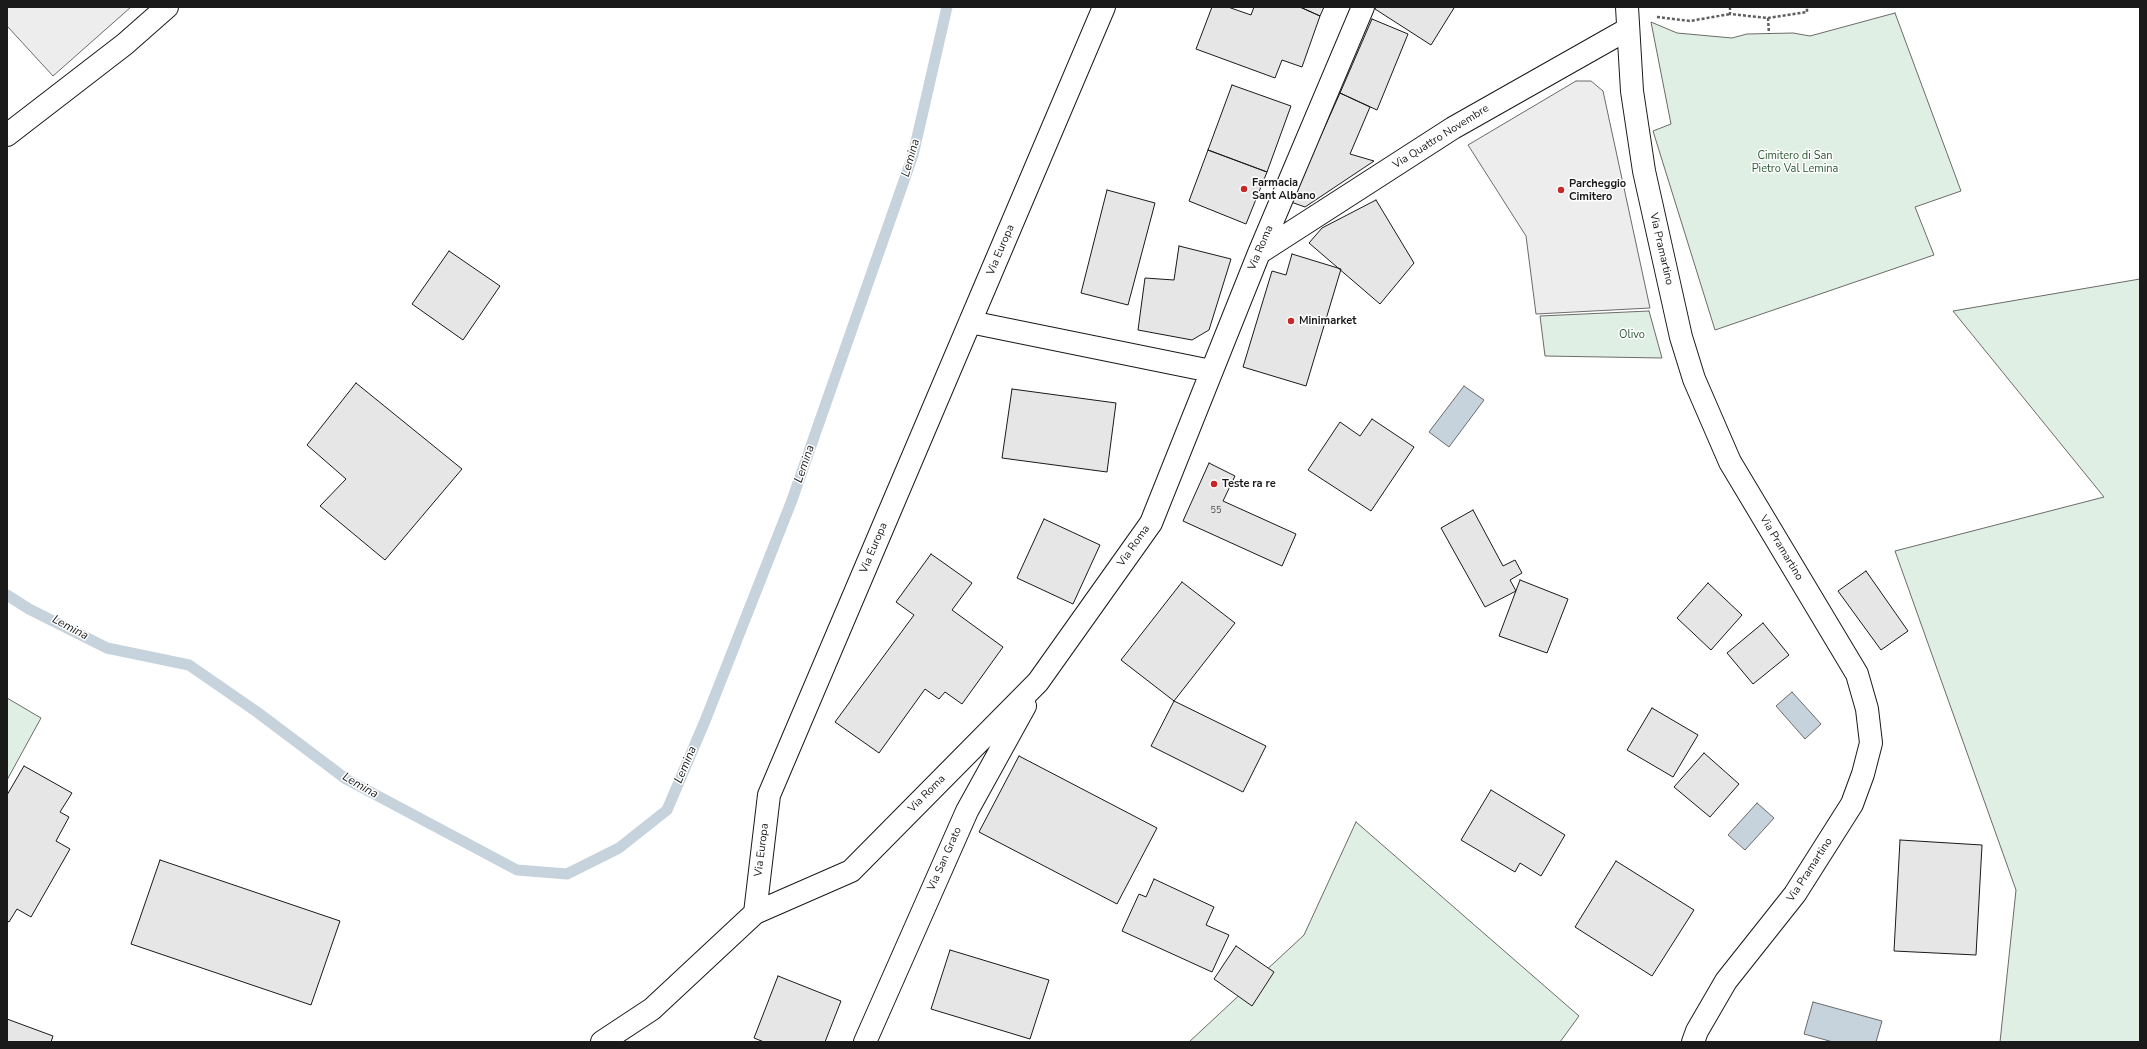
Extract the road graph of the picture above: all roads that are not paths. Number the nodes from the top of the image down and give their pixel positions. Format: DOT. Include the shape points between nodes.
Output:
graph roads {
  1 [pos="167,7"];
  2 [pos="1104,7"];
  3 [pos="1363,7"];
  4 [pos="1627,7"];
  5 [pos="1628,29"];
  6 [pos="7,135"];
  7 [pos="1260,253"];
  8 [pos="970,322"];
  9 [pos="1211,371"];
  10 [pos="1038,682"];
  11 [pos="755,913"];
  12 [pos="602,1042"];
  13 [pos="865,1042"];
  14 [pos="1693,1042"];
  1 -- 6 [label="street" via="125,44"];
  2 -- 8 [label="street, Via Europa"];
  3 -- 7 [label="street, Via Roma"];
  4 -- 5 [label="street, Via Pramartino"];
  5 -- 7 [label="street, Via Quattro Novembre" via="1453,128"];
  5 -- 14 [label="street, Via Pramartino" via="1632,91 1644,171 1681,337 1694,379 1730,462 1857,674 1867,708 1871,743 1852,804 1795,894 1726,981"];
  7 -- 9 [label="street, Via Roma"];
  8 -- 9 [label="street"];
  8 -- 11 [label="street, Via Europa" via="769,795"];
  9 -- 10 [label="street, Via Roma" via="1151,523"];
  10 -- 11 [label="street, Via Roma" via="851,871"];
  10 -- 13 [label="street, Via San Grato" via="967,811"];
  11 -- 12 [label="street" via="652,1009"];
}
